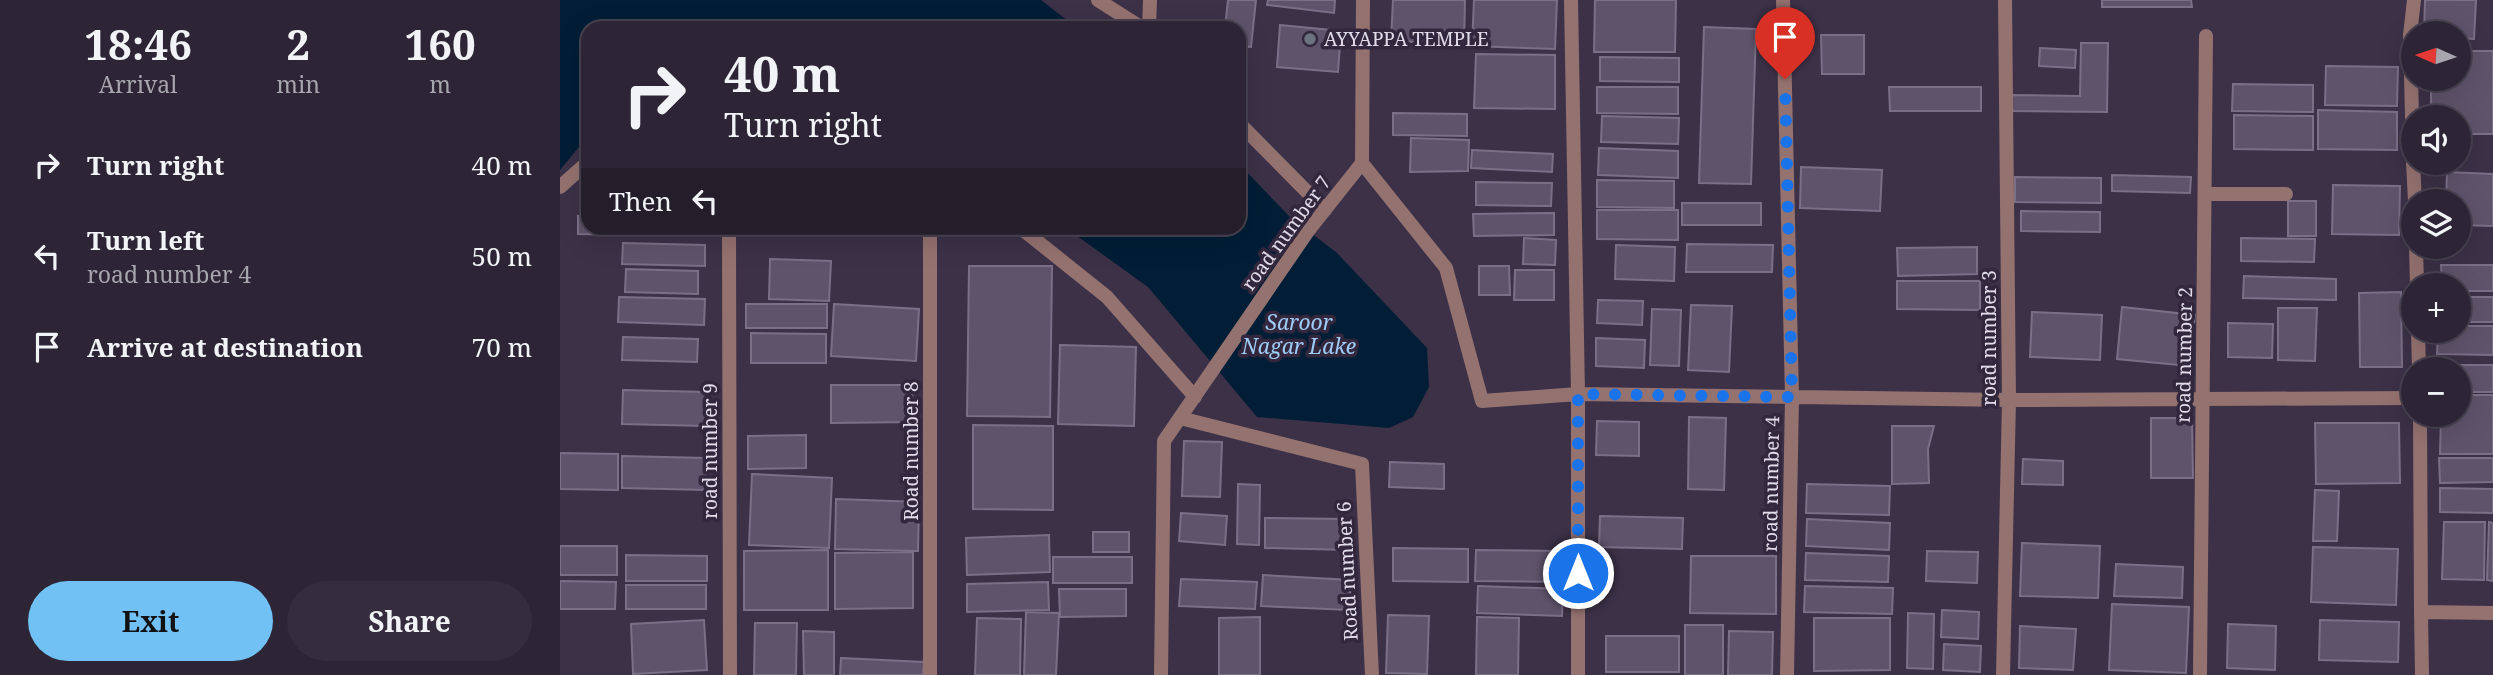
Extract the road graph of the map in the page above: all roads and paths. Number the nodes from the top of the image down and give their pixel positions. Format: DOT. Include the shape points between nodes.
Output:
graph roads {
  1 [pos="1098,0"];
  2 [pos="1150,0"];
  3 [pos="1363,0"];
  4 [pos="1571,0"];
  5 [pos="1783,0"];
  6 [pos="2005,0"];
  7 [pos="2414,0"];
  8 [pos="1131,21"];
  9 [pos="1149,21"];
  10 [pos="2206,36"];
  11 [pos="2412,105"];
  12 [pos="1246,130"];
  13 [pos="1362,163"];
  14 [pos="581,168"];
  15 [pos="560,187"];
  16 [pos="2207,194"];
  17 [pos="2286,194"];
  18 [pos="1325,211"];
  19 [pos="729,235"];
  20 [pos="930,235"];
  21 [pos="1030,235"];
  22 [pos="1578,394"];
  23 [pos="1195,397"];
  24 [pos="1792,397"];
  25 [pos="2401,398"];
  26 [pos="2009,400"];
  27 [pos="2202,400"];
  28 [pos="1180,418"];
  29 [pos="2420,427"];
  30 [pos="2421,612"];
  31 [pos="2493,613"];
  32 [pos="730,675"];
  33 [pos="930,675"];
  34 [pos="1161,675"];
  35 [pos="1372,675"];
  36 [pos="1578,675"];
  37 [pos="1787,675"];
  38 [pos="2003,675"];
  39 [pos="2200,675"];
  40 [pos="2422,675"];
  1 -- 8 [label="street"];
  2 -- 9 [label="street"];
  3 -- 13 [label="street"];
  4 -- 22 [label="street"];
  5 -- 24 [label="street, road number 4"];
  6 -- 26 [label="street, road number 3"];
  7 -- 11 [label="street"];
  10 -- 16 [label="street, road number 2"];
  12 -- 18 [label="street"];
  13 -- 18 [label="street, road number 7"];
  13 -- 22 [label="street" via="1446,268 1482,401"];
  14 -- 15 [label="street"];
  16 -- 17 [label="street"];
  16 -- 27 [label="street, road number 2"];
  18 -- 23 [label="street, road number 7"];
  19 -- 32 [label="street, road number 9"];
  20 -- 33 [label="street, Road number 8"];
  21 -- 23 [label="street" via="1107,297"];
  22 -- 24 [label="street"];
  22 -- 36 [label="street"];
  23 -- 28 [label="street, road number 7"];
  24 -- 26 [label="street"];
  24 -- 37 [label="street, road number 4"];
  25 -- 27 [label="street"];
  26 -- 27 [label="street"];
  26 -- 38 [label="street, road number 3"];
  27 -- 39 [label="street, road number 2"];
  28 -- 34 [label="street, road number 7" via="1164,441"];
  28 -- 35 [label="street, Road number 6" via="1362,464"];
  29 -- 30 [label="street"];
  30 -- 31 [label="street"];
  30 -- 40 [label="street"];
}
